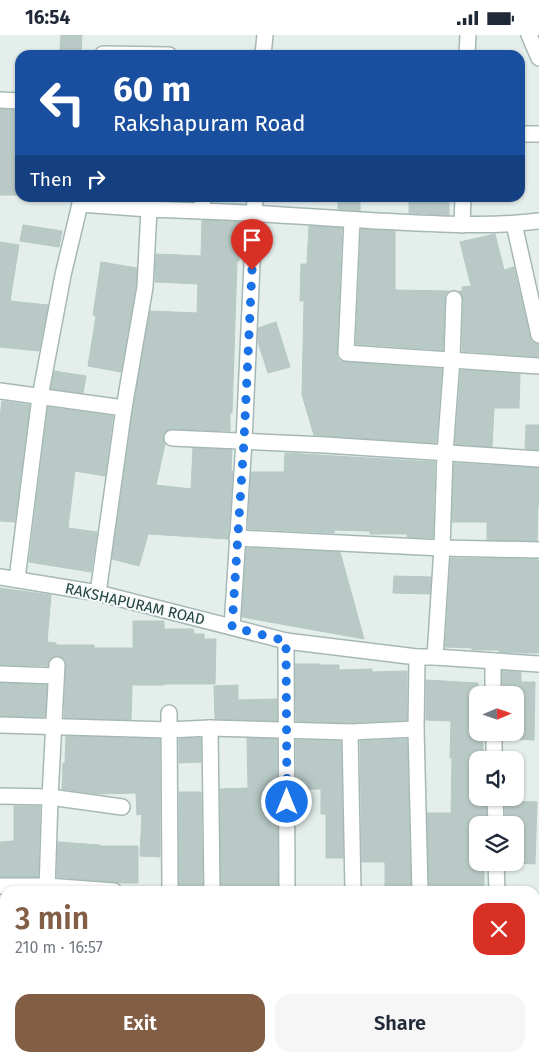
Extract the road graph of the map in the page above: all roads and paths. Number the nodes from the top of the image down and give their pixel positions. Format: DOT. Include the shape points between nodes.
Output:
graph roads {
  1 [pos="264,35"];
  2 [pos="468,35"];
  3 [pos="529,35"];
  4 [pos="262,50"];
  5 [pos="467,50"];
  6 [pos="539,58"];
  7 [pos="0,100"];
  8 [pos="15,101"];
  9 [pos="539,133"];
  10 [pos="525,134"];
  11 [pos="80,202"];
  12 [pos="114,202"];
  13 [pos="255,202"];
  14 [pos="463,202"];
  15 [pos="149,203"];
  16 [pos="203,204"];
  17 [pos="254,213"];
  18 [pos="352,220"];
  19 [pos="539,221"];
  20 [pos="462,225"];
  21 [pos="514,225"];
  22 [pos="454,299"];
  23 [pos="539,335"];
  24 [pos="452,359"];
  25 [pos="539,366"];
  26 [pos="0,391"];
  27 [pos="40,397"];
  28 [pos="124,408"];
  29 [pos="172,438"];
  30 [pos="244,441"];
  31 [pos="445,453"];
  32 [pos="539,459"];
  33 [pos="237,538"];
  34 [pos="442,549"];
  35 [pos="539,550"];
  36 [pos="0,577"];
  37 [pos="17,579"];
  38 [pos="98,593"];
  39 [pos="232,627"];
  40 [pos="286,641"];
  41 [pos="416,657"];
  42 [pos="435,657"];
  43 [pos="492,661"];
  44 [pos="539,665"];
  45 [pos="0,674"];
  46 [pos="493,686"];
  47 [pos="169,713"];
  48 [pos="0,725"];
  49 [pos="53,727"];
  50 [pos="210,729"];
  51 [pos="416,729"];
  52 [pos="168,730"];
  53 [pos="286,731"];
  54 [pos="350,732"];
  55 [pos="0,796"];
  56 [pos="50,797"];
  57 [pos="122,807"];
  58 [pos="496,871"];
  59 [pos="47,886"];
  60 [pos="170,886"];
  61 [pos="212,886"];
  62 [pos="287,886"];
  63 [pos="353,886"];
  64 [pos="420,886"];
  65 [pos="497,886"];
  1 -- 4 [label="street"];
  2 -- 5 [label="street"];
  3 -- 6 [label="street"];
  7 -- 8 [label="street"];
  9 -- 10 [label="street"];
  11 -- 27 [label="street"];
  12 -- 15 [label="street"];
  13 -- 17 [label="street"];
  14 -- 20 [label="street"];
  15 -- 16 [label="street"];
  15 -- 28 [label="street" via="145,287"];
  16 -- 17 [label="street"];
  17 -- 18 [label="street"];
  17 -- 30 [label="street"];
  18 -- 20 [label="street"];
  18 -- 24 [label="street" via="346,353"];
  19 -- 21 [label="street"];
  20 -- 21 [label="street"];
  21 -- 23 [label="street"];
  22 -- 24 [label="street"];
  24 -- 25 [label="street"];
  24 -- 31 [label="street"];
  26 -- 27 [label="street"];
  27 -- 28 [label="street"];
  27 -- 37 [label="street"];
  28 -- 38 [label="street"];
  29 -- 30 [label="street"];
  30 -- 31 [label="street"];
  30 -- 33 [label="street"];
  31 -- 32 [label="street"];
  31 -- 34 [label="street"];
  33 -- 34 [label="street"];
  33 -- 39 [label="street"];
  34 -- 35 [label="street"];
  34 -- 42 [label="street"];
  36 -- 37 [label="street, RAKSHAPURAM ROAD"];
  37 -- 38 [label="street, RAKSHAPURAM ROAD"];
  38 -- 39 [label="street, RAKSHAPURAM ROAD"];
  39 -- 40 [label="street, RAKSHAPURAM ROAD"];
  40 -- 41 [label="street, RAKSHAPURAM ROAD"];
  40 -- 53 [label="street"];
  41 -- 42 [label="street, RAKSHAPURAM ROAD"];
  41 -- 51 [label="street"];
  42 -- 43 [label="street, RAKSHAPURAM ROAD"];
  43 -- 44 [label="street, RAKSHAPURAM ROAD"];
  43 -- 46 [label="street"];
  45 -- 49 [label="street" via="56,671"];
  47 -- 52 [label="street"];
  48 -- 49 [label="street"];
  49 -- 52 [label="street"];
  49 -- 56 [label="street"];
  50 -- 52 [label="street"];
  50 -- 53 [label="street"];
  50 -- 61 [label="street"];
  51 -- 54 [label="street"];
  51 -- 64 [label="street"];
  52 -- 60 [label="street"];
  53 -- 54 [label="street"];
  53 -- 62 [label="street"];
  54 -- 63 [label="street"];
  55 -- 56 [label="street"];
  56 -- 57 [label="street"];
  56 -- 59 [label="street"];
  58 -- 65 [label="street"];
}
